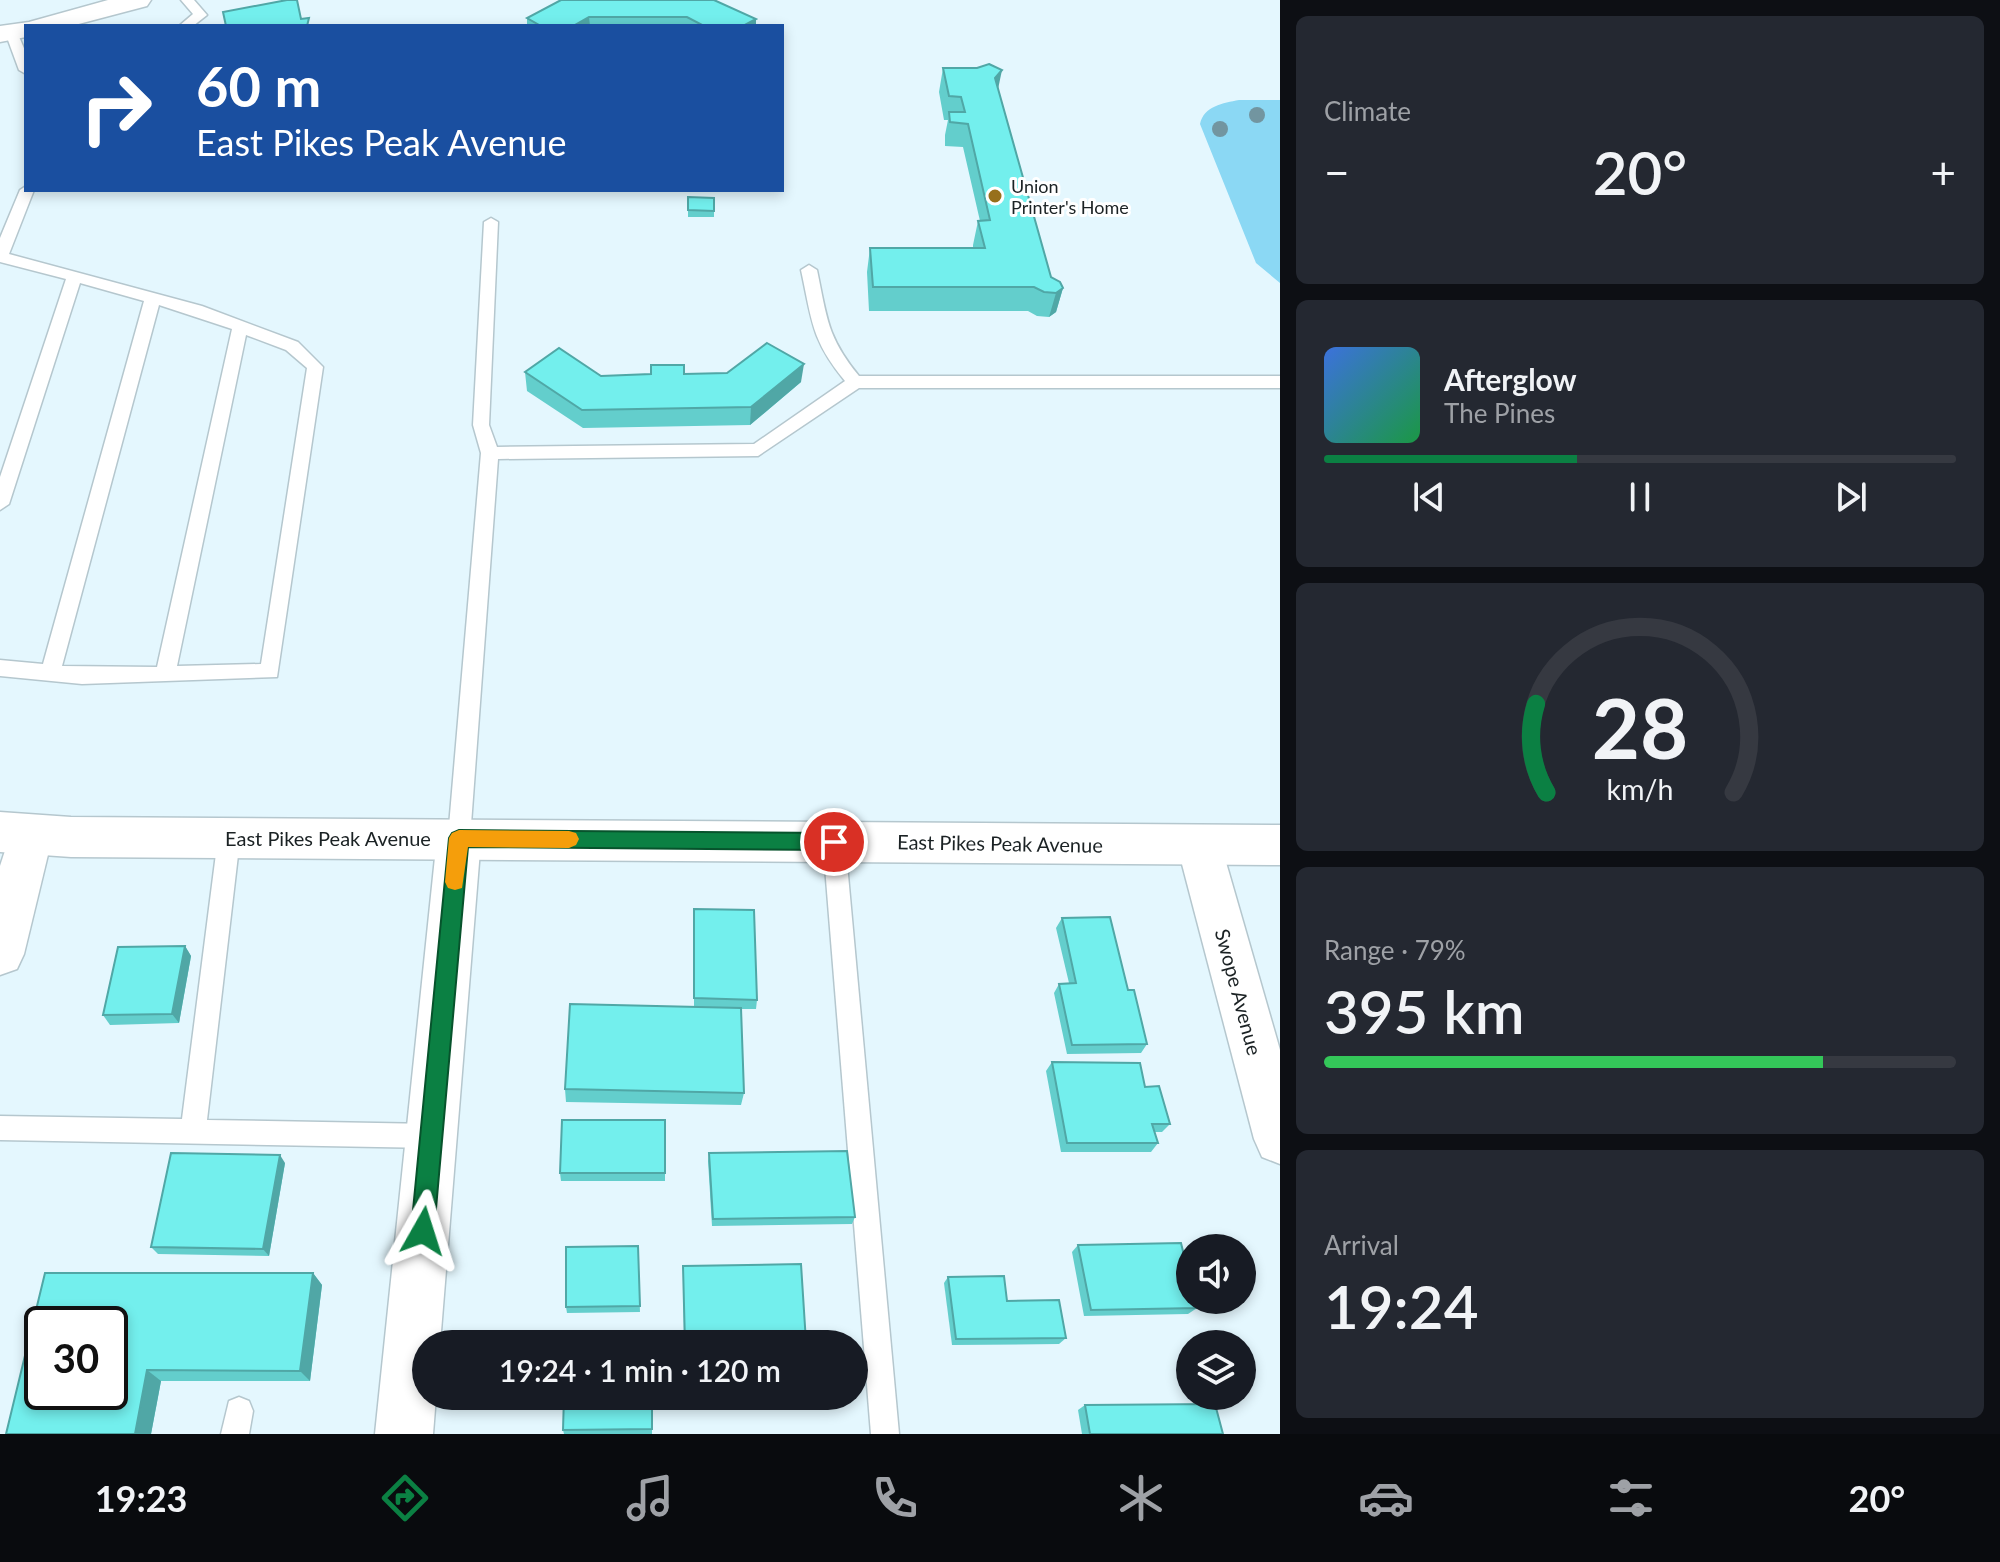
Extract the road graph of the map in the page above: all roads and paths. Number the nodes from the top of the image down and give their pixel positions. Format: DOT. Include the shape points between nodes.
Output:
graph roads {
  1 [pos="138,0"];
  2 [pos="187,0"];
  3 [pos="48,24"];
  4 [pos="188,24"];
  5 [pos="12,31"];
  6 [pos="24,64"];
  7 [pos="26,192"];
  8 [pos="491,222"];
  9 [pos="0,256"];
  10 [pos="809,270"];
  11 [pos="74,277"];
  12 [pos="153,298"];
  13 [pos="240,327"];
  14 [pos="855,382"];
  15 [pos="1280,382"];
  16 [pos="490,453"];
  17 [pos="0,504"];
  18 [pos="0,668"];
  19 [pos="50,673"];
  20 [pos="165,675"];
  21 [pos="16,833"];
  22 [pos="229,838"];
  23 [pos="459,838"];
  24 [pos="834,842"];
  25 [pos="1199,845"];
  26 [pos="1280,845"];
  27 [pos="0,954"];
  28 [pos="0,1128"];
  29 [pos="193,1132"];
  30 [pos="432,1136"];
  31 [pos="1280,1139"];
  32 [pos="404,1434"];
  33 [pos="885,1434"];
  1 -- 3 [label="street"];
  2 -- 4 [label="lane" via="201,15"];
  5 -- 6 [label="lane"];
  7 -- 9 [label="lane"];
  8 -- 16 [label="lane" via="481,425"];
  9 -- 11 [label="lane"];
  10 -- 14 [label="lane" via="830,352"];
  11 -- 12 [label="lane"];
  11 -- 17 [label="lane"];
  12 -- 13 [label="lane"];
  12 -- 19 [label="lane"];
  13 -- 20 [label="lane"];
  13 -- 20 [label="lane" via="292,346 315,367 270,672"];
  14 -- 15 [label="lane"];
  14 -- 16 [label="lane" via="758,450"];
  16 -- 23 [label="lane"];
  18 -- 19 [label="lane"];
  19 -- 20 [label="lane"];
  21 -- 22 [label="main road, East Pikes Peak Avenue"];
  21 -- 27 [label="street"];
  22 -- 23 [label="main road, East Pikes Peak Avenue"];
  22 -- 29 [label="lane"];
  23 -- 24 [label="main road, East Pikes Peak Avenue"];
  23 -- 30 [label="street"];
  24 -- 25 [label="main road, East Pikes Peak Avenue"];
  24 -- 33 [label="lane"];
  25 -- 26 [label="main road, East Pikes Peak Avenue"];
  25 -- 31 [label="street, Swope Avenue"];
  28 -- 29 [label="lane"];
  29 -- 30 [label="lane"];
  30 -- 32 [label="street"];
}
